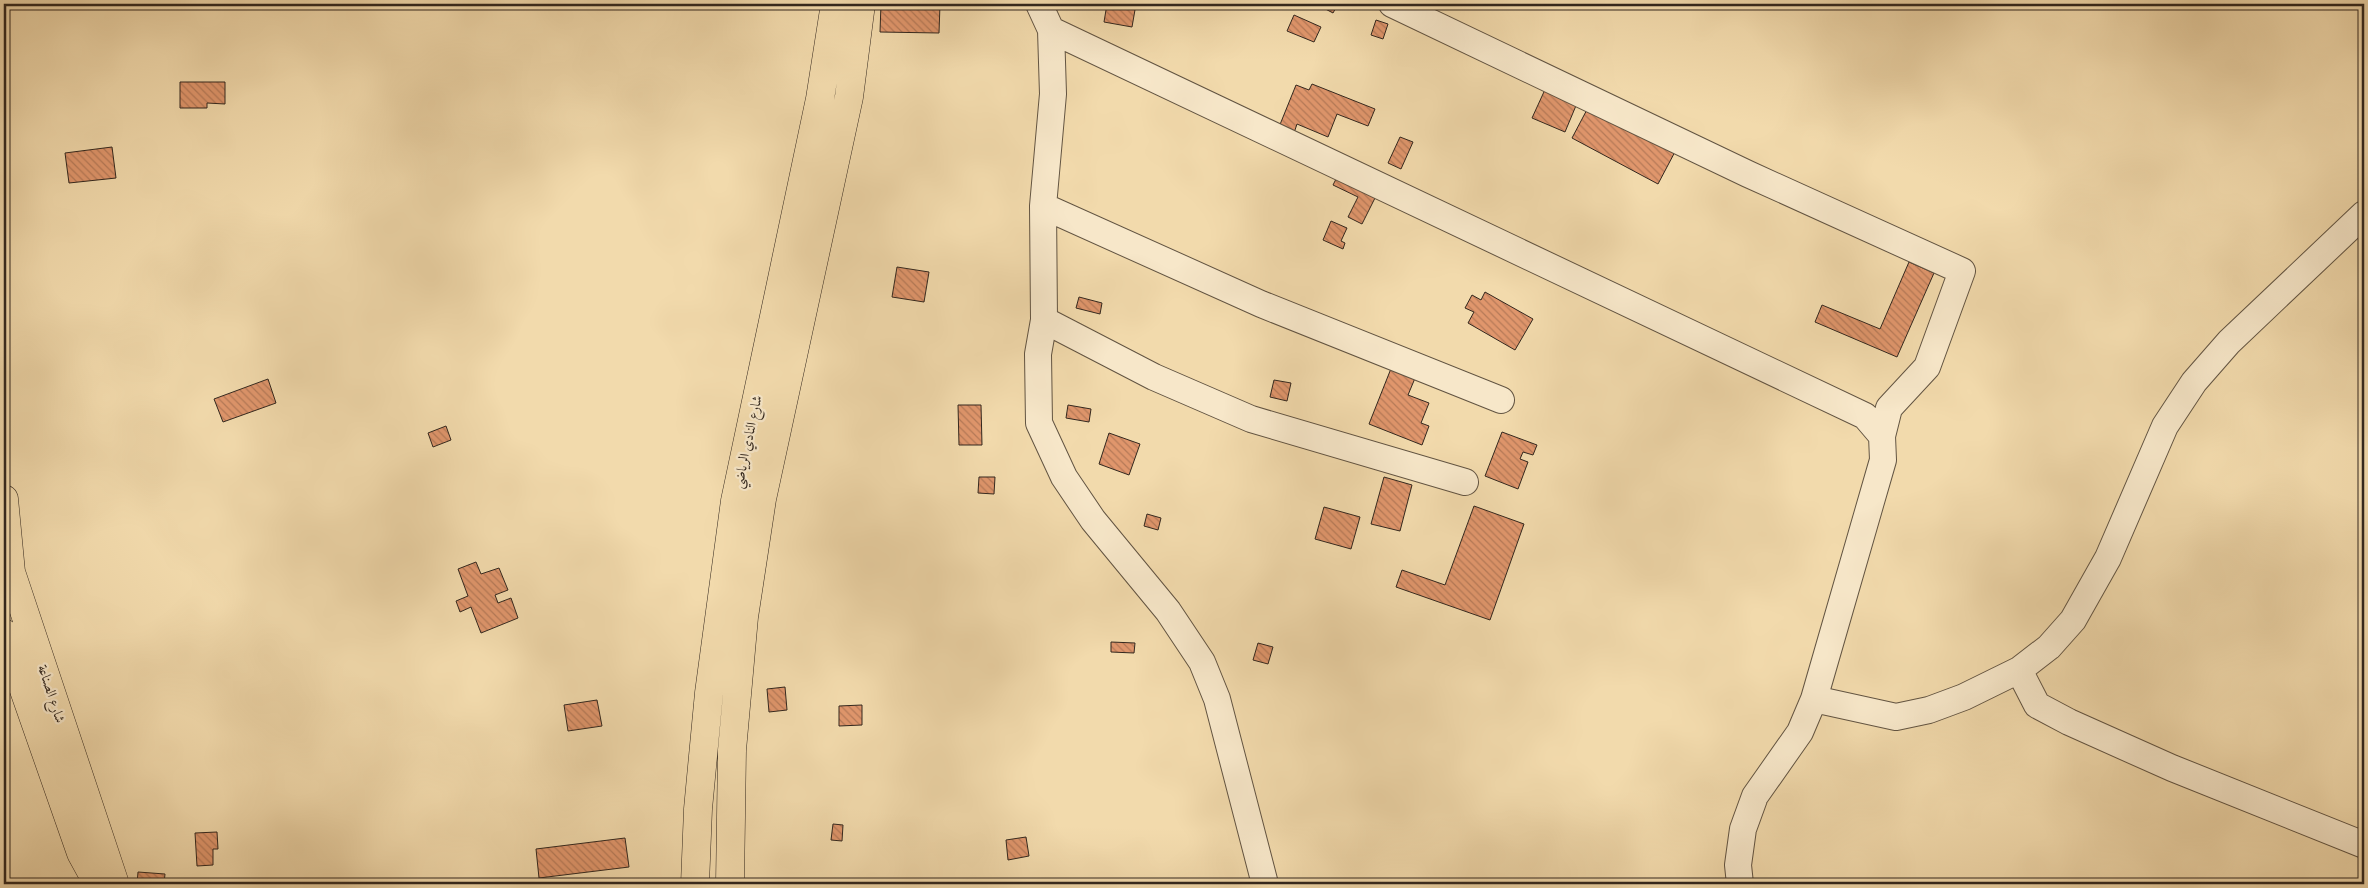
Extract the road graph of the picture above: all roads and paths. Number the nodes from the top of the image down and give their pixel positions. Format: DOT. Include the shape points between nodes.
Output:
graph roads {
  1 [pos="835,4"];
  2 [pos="861,4"];
  3 [pos="1039,4"];
  4 [pos="1392,4"];
  5 [pos="1051,30"];
  6 [pos="811,144"];
  7 [pos="837,150"];
  8 [pos="1043,206"];
  9 [pos="2364,214"];
  10 [pos="1044,320"];
  11 [pos="1501,400"];
  12 [pos="1882,436"];
  13 [pos="1465,482"];
  14 [pos="4,499"];
  15 [pos="4,633"];
  16 [pos="2019,670"];
  17 [pos="1814,699"];
  18 [pos="2364,846"];
  19 [pos="98,884"];
  20 [pos="115,884"];
  21 [pos="695,884"];
  22 [pos="730,884"];
  23 [pos="1265,884"];
  24 [pos="1740,884"];
  1 -- 6 [label="main road, شارع النادي الرياضي"];
  2 -- 7 [label="main road, شارع النادي الرياضي" via="849,97"];
  3 -- 5 [label="street"];
  4 -- 12 [label="street" via="1748,174 1962,271 1927,367 1889,408"];
  5 -- 8 [label="street" via="1053,94"];
  5 -- 12 [label="street" via="1865,416"];
  6 -- 7 [label="main road"];
  6 -- 21 [label="main road, شارع النادي الرياضي" via="735,501 708,693"];
  7 -- 22 [label="main road, شارع النادي الرياضي" via="762,499 744,617 732,750"];
  8 -- 10 [label="street"];
  8 -- 11 [label="street" via="1262,304"];
  9 -- 16 [label="street" via="2229,342 2194,382 2165,426 2108,558 2073,620 2049,647"];
  10 -- 13 [label="street" via="1154,377 1251,420"];
  10 -- 23 [label="street" via="1038,354 1039,423 1064,477 1168,611 1202,662 1217,699"];
  12 -- 17 [label="street" via="1883,460"];
  14 -- 20 [label="main road, شارع الصناعة" via="11,572"];
  15 -- 19 [label="main road, شارع الصناعة" via="81,853"];
  16 -- 17 [label="street" via="1929,710 1896,717"];
  16 -- 18 [label="street" via="2037,705 2061,718 2172,768"];
  17 -- 24 [label="street" via="1800,732 1755,796 1743,829 1738,865"];
}
